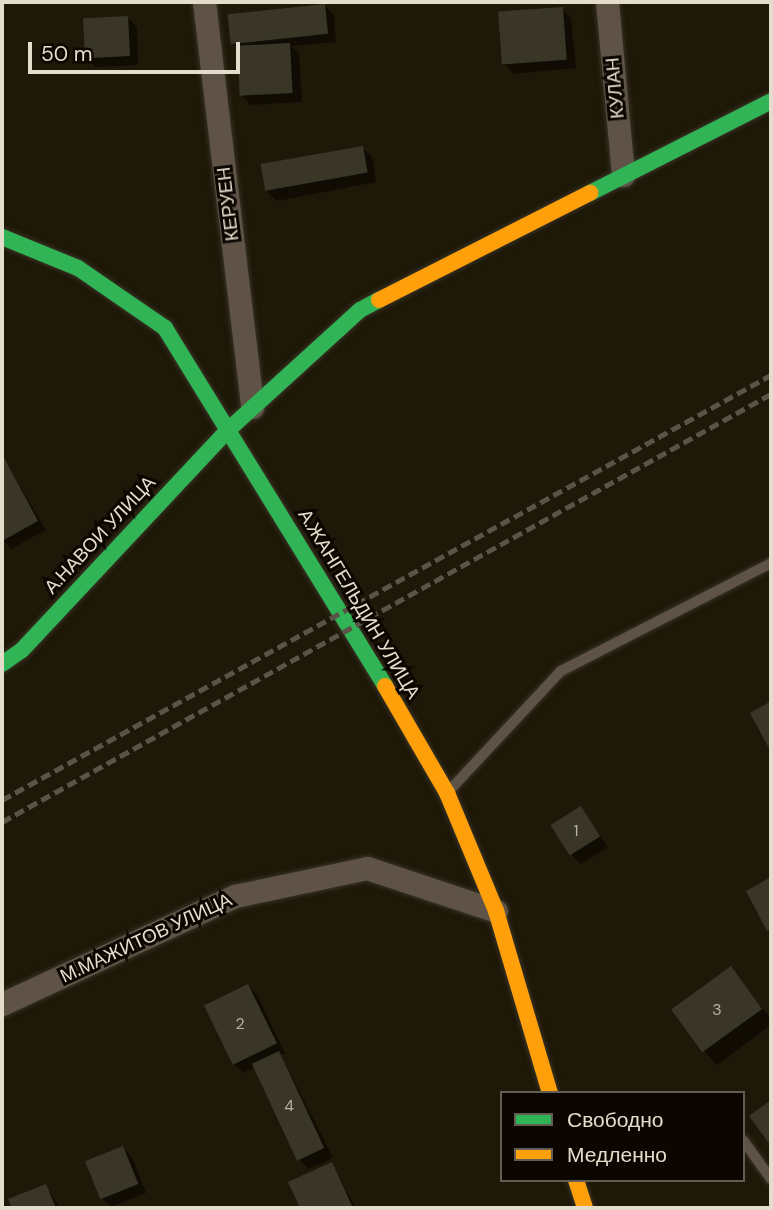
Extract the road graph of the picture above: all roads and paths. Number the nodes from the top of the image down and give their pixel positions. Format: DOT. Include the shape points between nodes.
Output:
graph roads {
  1 [pos="204,2"];
  2 [pos="607,2"];
  3 [pos="771,101"];
  4 [pos="623,175"];
  5 [pos="2,237"];
  6 [pos="252,407"];
  7 [pos="227,431"];
  8 [pos="771,563"];
  9 [pos="2,664"];
  10 [pos="447,793"];
  11 [pos="496,911"];
  12 [pos="2,1004"];
  13 [pos="549,1091"];
  14 [pos="745,1143"];
  15 [pos="771,1179"];
  16 [pos="577,1182"];
  17 [pos="584,1208"];
  1 -- 6 [label="street, КЕРУЕН"];
  2 -- 4 [label="street, КУЛАН"];
  3 -- 4 [label="street, А.НАВОИ УЛИЦА"];
  4 -- 6 [label="street, А.НАВОИ УЛИЦА" via="360,310"];
  5 -- 7 [label="street, А.ЖАНГЕЛЬДИН УЛИЦА" via="78,268 164,328"];
  6 -- 7 [label="street, А.НАВОИ УЛИЦА"];
  7 -- 9 [label="street, А.НАВОИ УЛИЦА" via="22,650"];
  7 -- 10 [label="street, А.ЖАНГЕЛЬДИН УЛИЦА" via="343,613"];
  8 -- 10 [label="lane" via="561,671"];
  10 -- 11 [label="street, А.ЖАНГЕЛЬДИН УЛИЦА"];
  11 -- 12 [label="street, М.МАЖИТОВ УЛИЦА" via="368,868 235,896"];
  11 -- 13 [label="street, А.ЖАНГЕЛЬДИН УЛИЦА"];
  14 -- 15 [label="lane"];
  16 -- 17 [label="street"];
}
